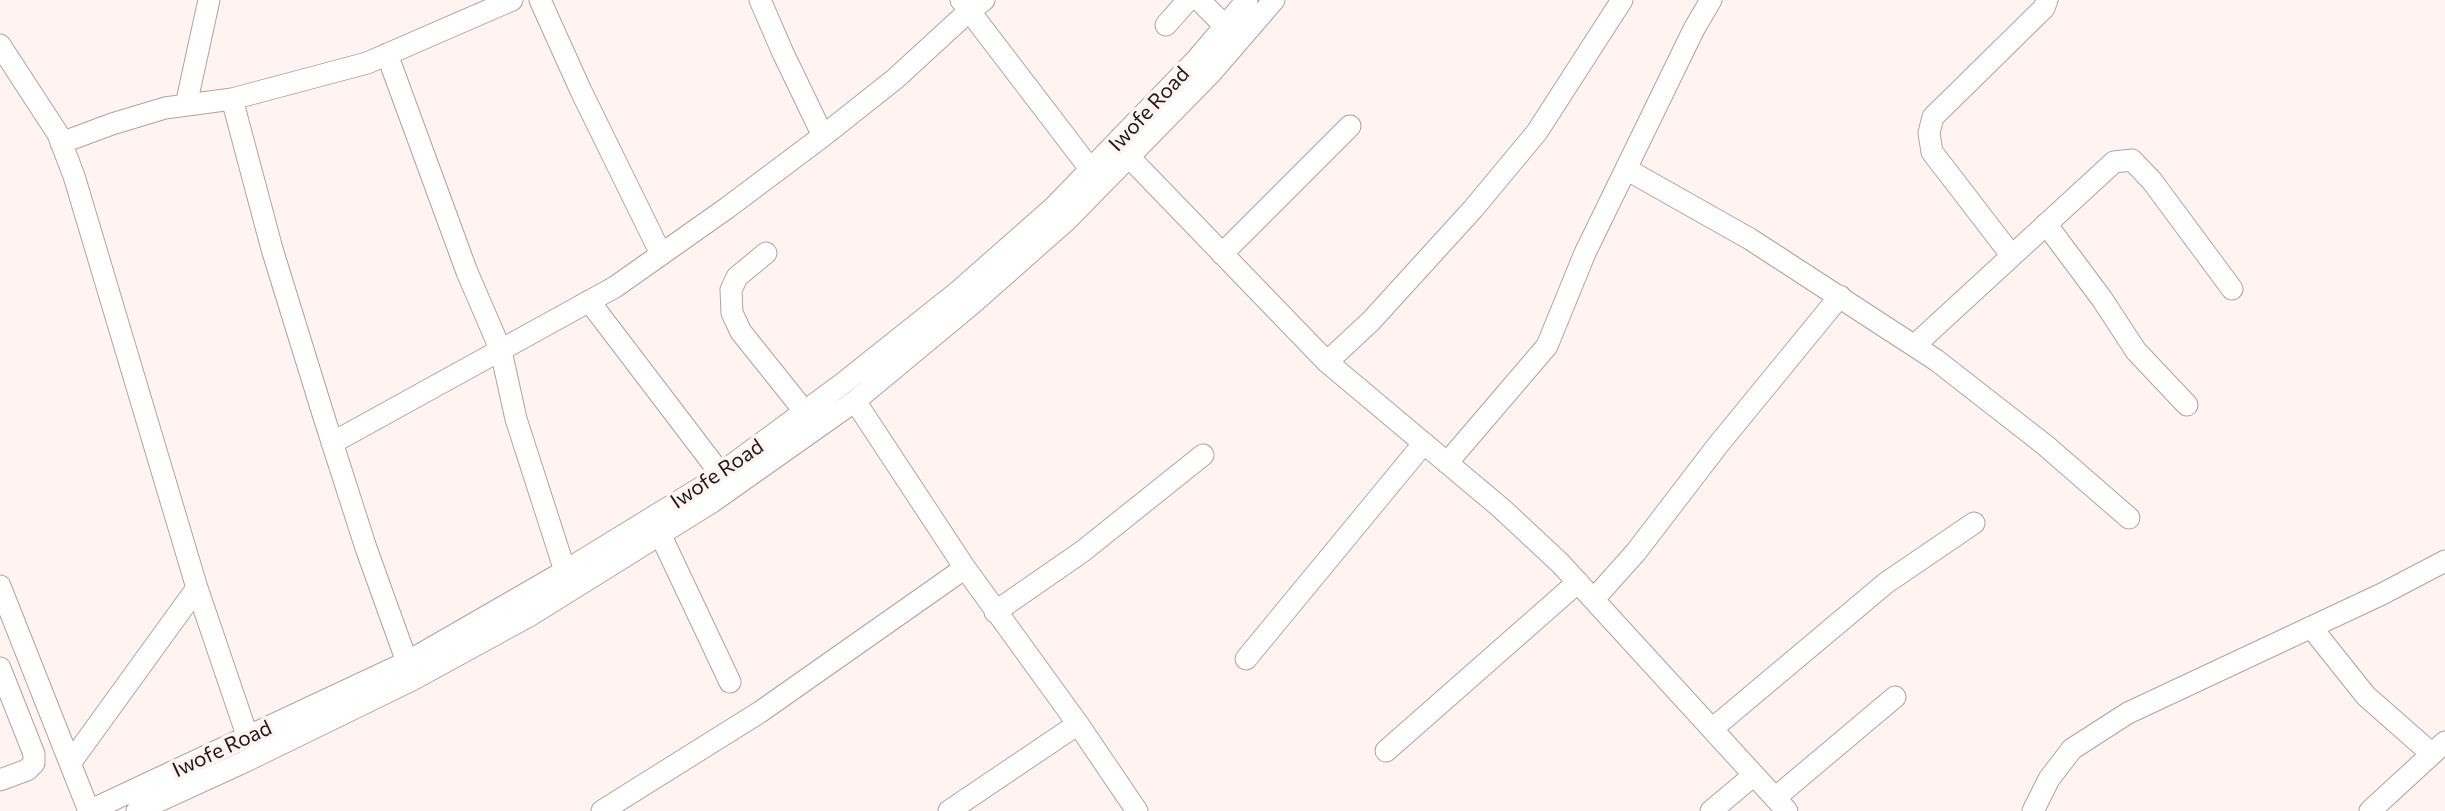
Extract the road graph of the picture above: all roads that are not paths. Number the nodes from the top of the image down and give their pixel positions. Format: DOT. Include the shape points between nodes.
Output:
graph roads {
  1 [pos="209,0"];
  2 [pos="512,0"];
  3 [pos="540,0"];
  4 [pos="760,0"];
  5 [pos="1188,0"];
  6 [pos="1199,0"];
  7 [pos="1273,0"];
  8 [pos="1622,0"];
  9 [pos="1711,0"];
  10 [pos="2047,0"];
  11 [pos="1244,1"];
  12 [pos="971,4"];
  13 [pos="1166,25"];
  14 [pos="1225,26"];
  15 [pos="0,45"];
  16 [pos="387,54"];
  17 [pos="232,99"];
  18 [pos="186,105"];
  19 [pos="1350,126"];
  20 [pos="823,136"];
  21 [pos="61,143"];
  22 [pos="1130,158"];
  23 [pos="1626,169"];
  24 [pos="1091,170"];
  25 [pos="2046,224"];
  26 [pos="766,253"];
  27 [pos="661,254"];
  28 [pos="1222,254"];
  29 [pos="2012,256"];
  30 [pos="2232,289"];
  31 [pos="1840,296"];
  32 [pos="589,301"];
  33 [pos="1914,345"];
  34 [pos="501,351"];
  35 [pos="1327,362"];
  36 [pos="855,401"];
  37 [pos="2187,405"];
  38 [pos="805,412"];
  39 [pos="332,443"];
  40 [pos="1424,443"];
  41 [pos="1203,455"];
  42 [pos="1447,463"];
  43 [pos="720,473"];
  44 [pos="2129,518"];
  45 [pos="1973,523"];
  46 [pos="660,536"];
  47 [pos="2445,561"];
  48 [pos="965,568"];
  49 [pos="565,572"];
  50 [pos="1578,582"];
  51 [pos="0,586"];
  52 [pos="197,588"];
  53 [pos="1594,599"];
  54 [pos="523,607"];
  55 [pos="995,612"];
  56 [pos="2311,627"];
  57 [pos="1246,659"];
  58 [pos="407,662"];
  59 [pos="0,668"];
  60 [pos="730,682"];
  61 [pos="1895,697"];
  62 [pos="1078,724"];
  63 [pos="1712,729"];
  64 [pos="248,738"];
  65 [pos="2439,748"];
  66 [pos="1386,751"];
  67 [pos="71,762"];
  68 [pos="1754,775"];
  69 [pos="0,780"];
  70 [pos="1781,804"];
  71 [pos="89,811"];
  72 [pos="137,811"];
  73 [pos="602,811"];
  74 [pos="949,811"];
  75 [pos="1137,811"];
  76 [pos="1711,811"];
  77 [pos="2033,811"];
  78 [pos="2370,811"];
  1 -- 18 [label="street"];
  2 -- 16 [label="street"];
  3 -- 27 [label="street"];
  4 -- 20 [label="street"];
  5 -- 13 [label="street"];
  6 -- 14 [label="street"];
  7 -- 22 [label="street, Iwofe Road" via="1212,73"];
  8 -- 35 [label="street" via="1537,132 1409,280"];
  9 -- 23 [label="street"];
  10 -- 29 [label="street" via="1933,117 1929,133 1932,152"];
  11 -- 14 [label="street, Iwofe Road"];
  12 -- 20 [label="street" via="895,79"];
  12 -- 24 [label="street"];
  14 -- 24 [label="street, Iwofe Road"];
  15 -- 21 [label="street"];
  16 -- 17 [label="street"];
  16 -- 34 [label="street"];
  17 -- 18 [label="street"];
  17 -- 39 [label="street"];
  18 -- 21 [label="street"];
  19 -- 28 [label="street"];
  20 -- 27 [label="street"];
  21 -- 52 [label="street" via="91,227"];
  22 -- 28 [label="street"];
  22 -- 36 [label="street, Iwofe Road" via="1066,221"];
  23 -- 31 [label="street"];
  23 -- 42 [label="street" via="1547,346"];
  24 -- 38 [label="street, Iwofe Road" via="960,290"];
  25 -- 29 [label="street"];
  25 -- 30 [label="street" via="2114,162 2132,160"];
  25 -- 37 [label="street" via="2136,351"];
  26 -- 38 [label="street" via="737,277 731,290 732,313 741,332"];
  27 -- 32 [label="street"];
  28 -- 35 [label="street"];
  29 -- 33 [label="street"];
  31 -- 33 [label="street"];
  31 -- 53 [label="street"];
  32 -- 34 [label="street"];
  32 -- 43 [label="street"];
  33 -- 44 [label="street" via="2045,445"];
  34 -- 39 [label="street"];
  34 -- 49 [label="street" via="516,419"];
  35 -- 40 [label="street"];
  36 -- 46 [label="street, Iwofe Road"];
  36 -- 48 [label="street"];
  38 -- 43 [label="street, Iwofe Road"];
  39 -- 58 [label="street"];
  40 -- 42 [label="street"];
  40 -- 57 [label="street"];
  41 -- 55 [label="street" via="1083,551"];
  42 -- 50 [label="street"];
  43 -- 49 [label="street, Iwofe Road"];
  45 -- 63 [label="street" via="1886,583"];
  46 -- 54 [label="street, Iwofe Road"];
  46 -- 60 [label="street"];
  47 -- 56 [label="street"];
  48 -- 55 [label="street"];
  48 -- 73 [label="street" via="760,712"];
  49 -- 54 [label="street, Iwofe Road"];
  50 -- 53 [label="street"];
  50 -- 66 [label="street"];
  51 -- 67 [label="street"];
  52 -- 64 [label="street"];
  52 -- 67 [label="street"];
  53 -- 63 [label="street"];
  54 -- 58 [label="street, Iwofe Road"];
  54 -- 72 [label="street, Iwofe Road" via="412,680"];
  55 -- 62 [label="street"];
  56 -- 65 [label="street" via="2367,696"];
  56 -- 77 [label="street" via="2128,713 2072,749"];
  58 -- 64 [label="street, Iwofe Road"];
  59 -- 69 [label="street" via="34,754 34,763 27,770"];
  61 -- 70 [label="street"];
  62 -- 74 [label="street"];
  62 -- 75 [label="street"];
  63 -- 68 [label="street"];
  64 -- 71 [label="street, Iwofe Road"];
  65 -- 78 [label="street"];
  67 -- 71 [label="street"];
  68 -- 70 [label="street"];
  68 -- 76 [label="street"];
}
